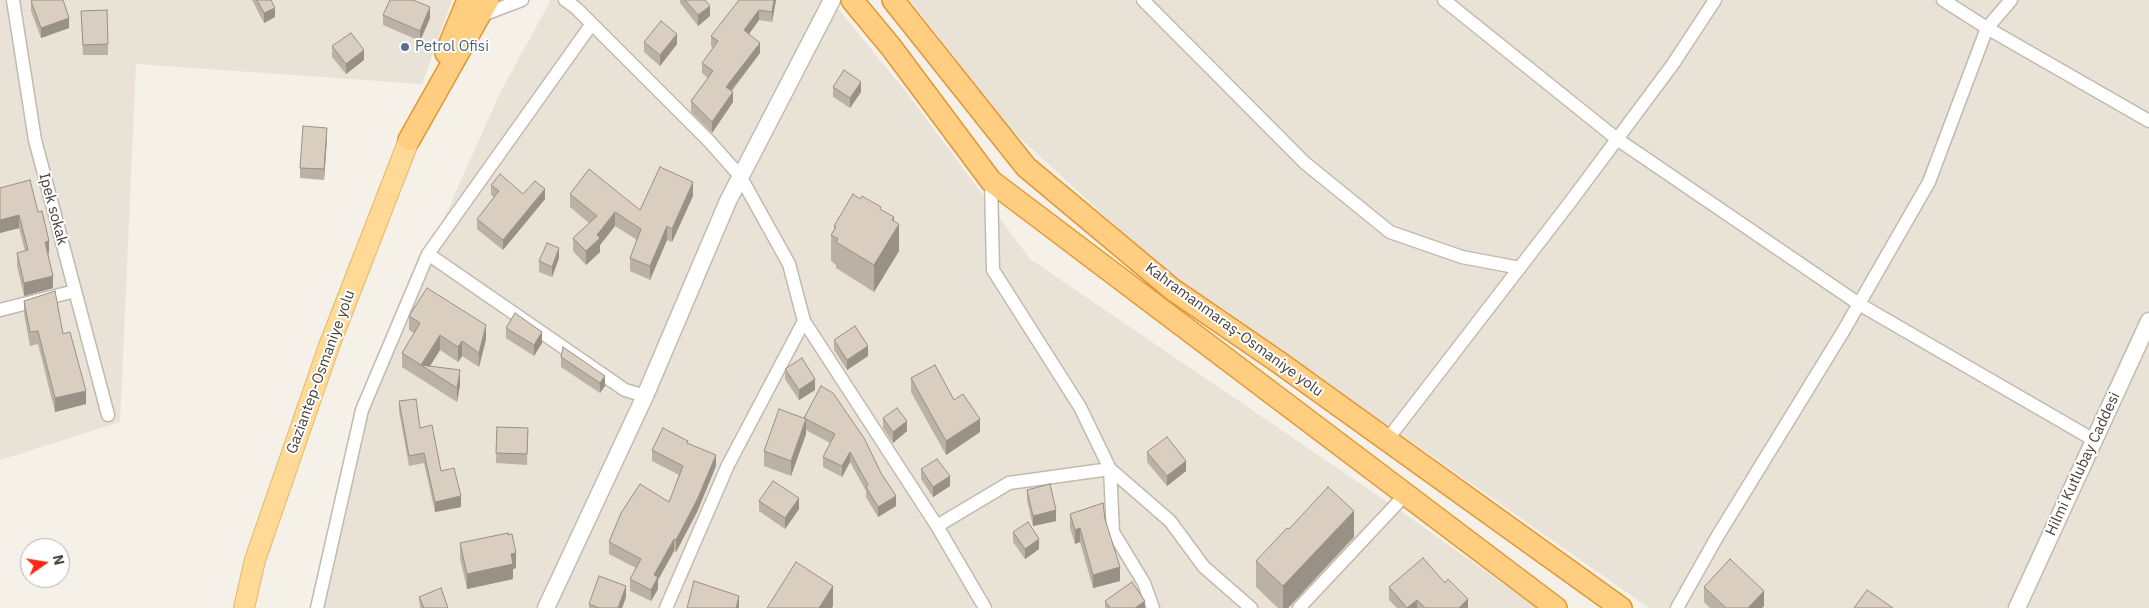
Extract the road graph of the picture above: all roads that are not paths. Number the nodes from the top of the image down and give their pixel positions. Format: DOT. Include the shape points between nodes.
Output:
graph roads {
  1 [pos="13,0"];
  2 [pos="522,0"];
  3 [pos="565,0"];
  4 [pos="832,0"];
  5 [pos="852,0"];
  6 [pos="1142,0"];
  7 [pos="1444,0"];
  8 [pos="1715,0"];
  9 [pos="1943,0"];
  10 [pos="2011,0"];
  11 [pos="899,2"];
  12 [pos="478,5"];
  13 [pos="591,25"];
  14 [pos="1987,28"];
  15 [pos="2149,121"];
  16 [pos="1617,139"];
  17 [pos="409,140"];
  18 [pos="740,176"];
  19 [pos="991,181"];
  20 [pos="428,254"];
  21 [pos="1520,268"];
  22 [pos="75,291"];
  23 [pos="1859,304"];
  24 [pos="0,310"];
  25 [pos="804,321"];
  26 [pos="2149,321"];
  27 [pos="2145,340"];
  28 [pos="644,396"];
  29 [pos="108,415"];
  30 [pos="1388,440"];
  31 [pos="2094,440"];
  32 [pos="1110,469"];
  33 [pos="1405,495"];
  34 [pos="937,526"];
  35 [pos="244,608"];
  36 [pos="317,608"];
  37 [pos="546,608"];
  38 [pos="666,608"];
  39 [pos="985,608"];
  40 [pos="1152,608"];
  41 [pos="1251,608"];
  42 [pos="1299,608"];
  43 [pos="1556,608"];
  44 [pos="1621,608"];
  45 [pos="1677,608"];
  46 [pos="2017,608"];
  1 -- 22 [label="street, Ipek sokak" via="35,140"];
  2 -- 12 [label="street"];
  3 -- 13 [label="street"];
  4 -- 18 [label="street"];
  5 -- 19 [label="highway, Kahramanmaraş-Osmaniye yolu"];
  6 -- 21 [label="street" via="1305,163 1390,232 1462,257"];
  7 -- 16 [label="street"];
  8 -- 16 [label="street" via="1673,64"];
  9 -- 14 [label="street"];
  10 -- 14 [label="street"];
  11 -- 30 [label="highway, Kahramanmaraş-Osmaniye yolu" via="1026,167 1172,289"];
  12 -- 17 [label="highway"];
  13 -- 18 [label="street" via="710,141"];
  13 -- 20 [label="street"];
  14 -- 15 [label="street"];
  14 -- 23 [label="street" via="1929,182"];
  16 -- 21 [label="street"];
  16 -- 23 [label="street"];
  17 -- 35 [label="main road, Gaziantep-Osmaniye yolu" via="329,346 255,560"];
  18 -- 25 [label="street" via="789,264"];
  18 -- 28 [label="street"];
  19 -- 32 [label="street" via="993,270 1080,407"];
  19 -- 33 [label="highway, Kahramanmaraş-Osmaniye yolu"];
  20 -- 28 [label="street" via="625,390"];
  20 -- 36 [label="street" via="362,410"];
  21 -- 30 [label="street"];
  22 -- 24 [label="street"];
  22 -- 29 [label="street, Ipek sokak"];
  23 -- 31 [label="street"];
  23 -- 45 [label="street"];
  25 -- 34 [label="street"];
  25 -- 38 [label="street" via="728,465"];
  26 -- 27 [label="street, Hilmi Kutlubay Caddesi"];
  27 -- 31 [label="street, Hilmi Kutlubay Caddesi"];
  28 -- 37 [label="street"];
  30 -- 44 [label="highway, Kahramanmaraş-Osmaniye yolu"];
  31 -- 46 [label="street, Hilmi Kutlubay Caddesi"];
  32 -- 34 [label="street" via="1009,483"];
  32 -- 40 [label="street" via="1113,532 1144,583"];
  32 -- 41 [label="street" via="1170,521 1204,567"];
  33 -- 42 [label="street"];
  33 -- 43 [label="highway, Kahramanmaraş-Osmaniye yolu"];
  34 -- 39 [label="street"];
}
